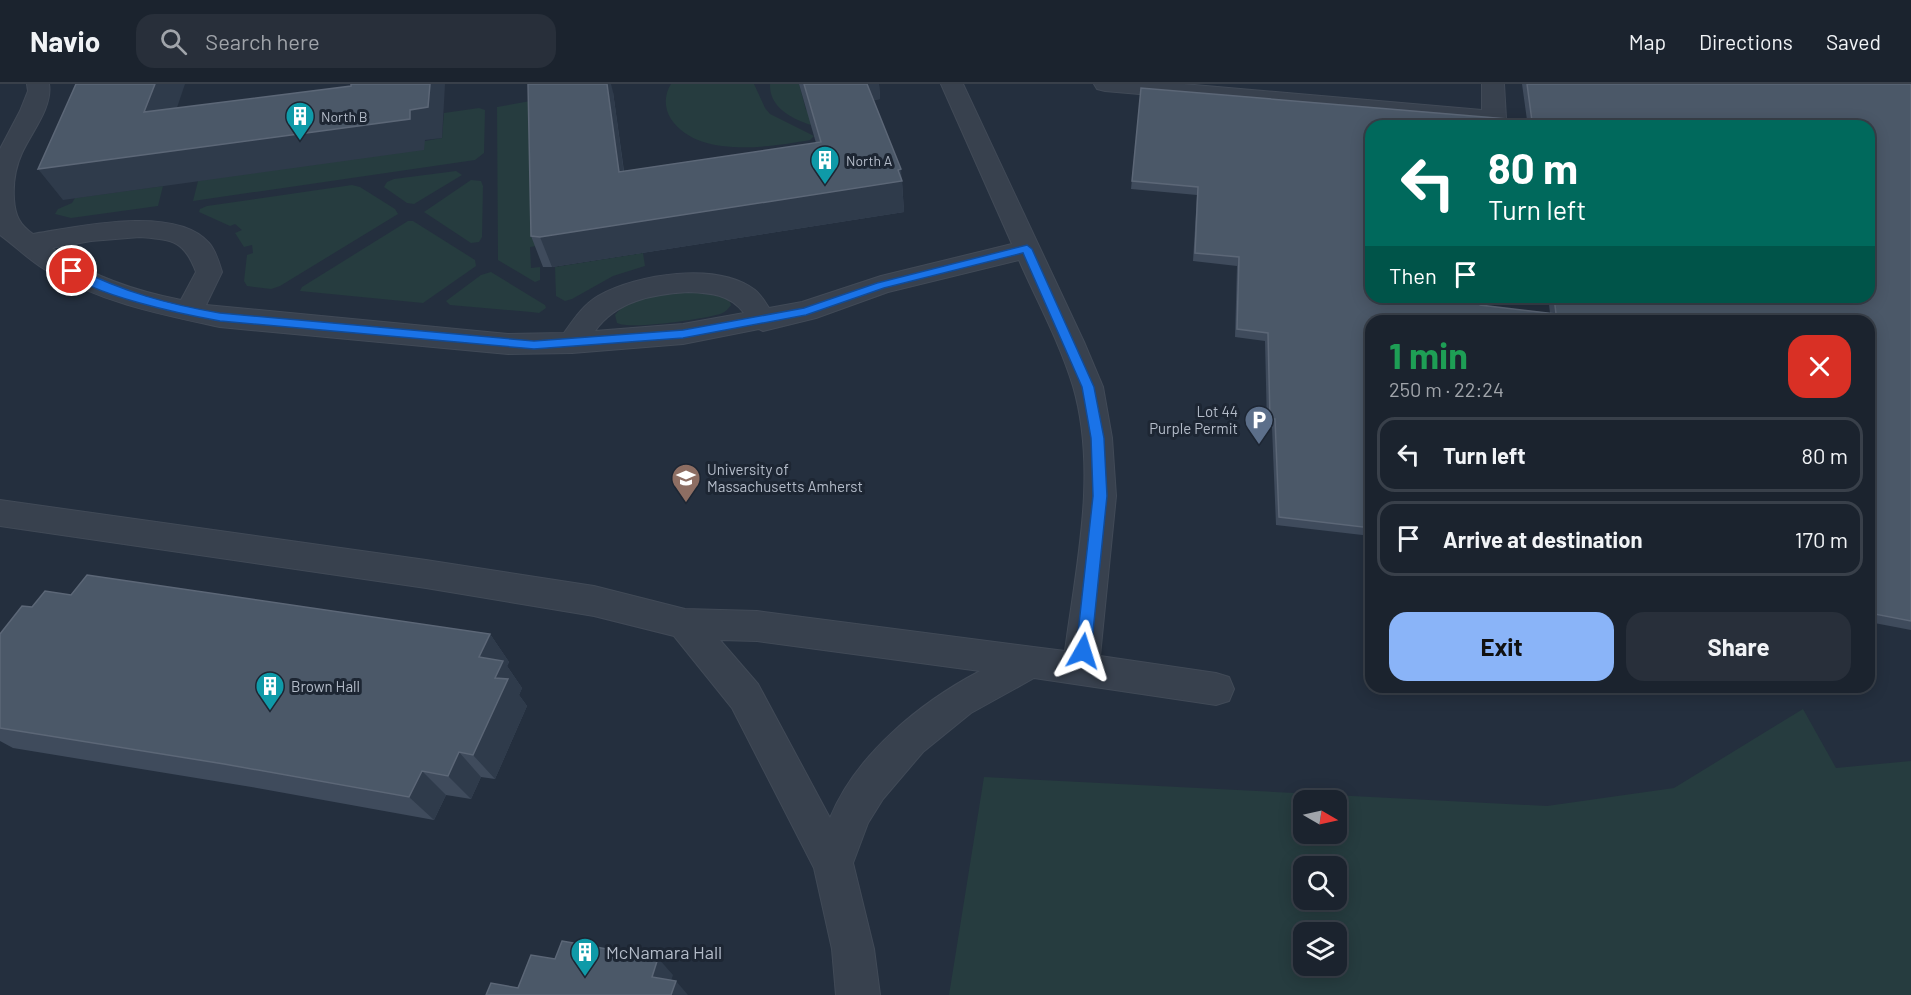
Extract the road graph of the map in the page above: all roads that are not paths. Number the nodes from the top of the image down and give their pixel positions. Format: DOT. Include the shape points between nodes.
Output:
graph roads {
  1 [pos="38,84"];
  2 [pos="952,84"];
  3 [pos="1105,84"];
  4 [pos="1493,84"];
  5 [pos="27,244"];
  6 [pos="1027,249"];
  7 [pos="189,312"];
  8 [pos="763,321"];
  9 [pos="572,343"];
  10 [pos="0,513"];
  11 [pos="685,624"];
  12 [pos="1031,662"];
  13 [pos="1081,669"];
  14 [pos="1216,690"];
  15 [pos="833,863"];
  16 [pos="858,995"];
  1 -- 5 [label="lane" via="32,111 9,155 1,181 9,229"];
  2 -- 6 [label="lane"];
  3 -- 4 [label="lane" via="1494,117"];
  5 -- 7 [label="lane" via="53,262 110,290"];
  5 -- 7 [label="lane" via="141,229 175,233 198,248 209,272"];
  6 -- 8 [label="lane" via="881,285"];
  6 -- 13 [label="lane" via="1088,387 1097,438 1100,496"];
  7 -- 9 [label="lane" via="508,344"];
  8 -- 9 [label="lane" via="683,334"];
  8 -- 9 [label="lane" via="745,296 729,289 700,283 663,284 621,297 594,313"];
  10 -- 11 [label="lane" via="594,601"];
  11 -- 12 [label="lane" via="757,626"];
  11 -- 15 [label="lane" via="745,696"];
  12 -- 13 [label="lane"];
  12 -- 15 [label="lane" via="958,701 910,740 869,786 852,813"];
  13 -- 14 [label="lane"];
  15 -- 16 [label="lane" via="853,949"];
}
